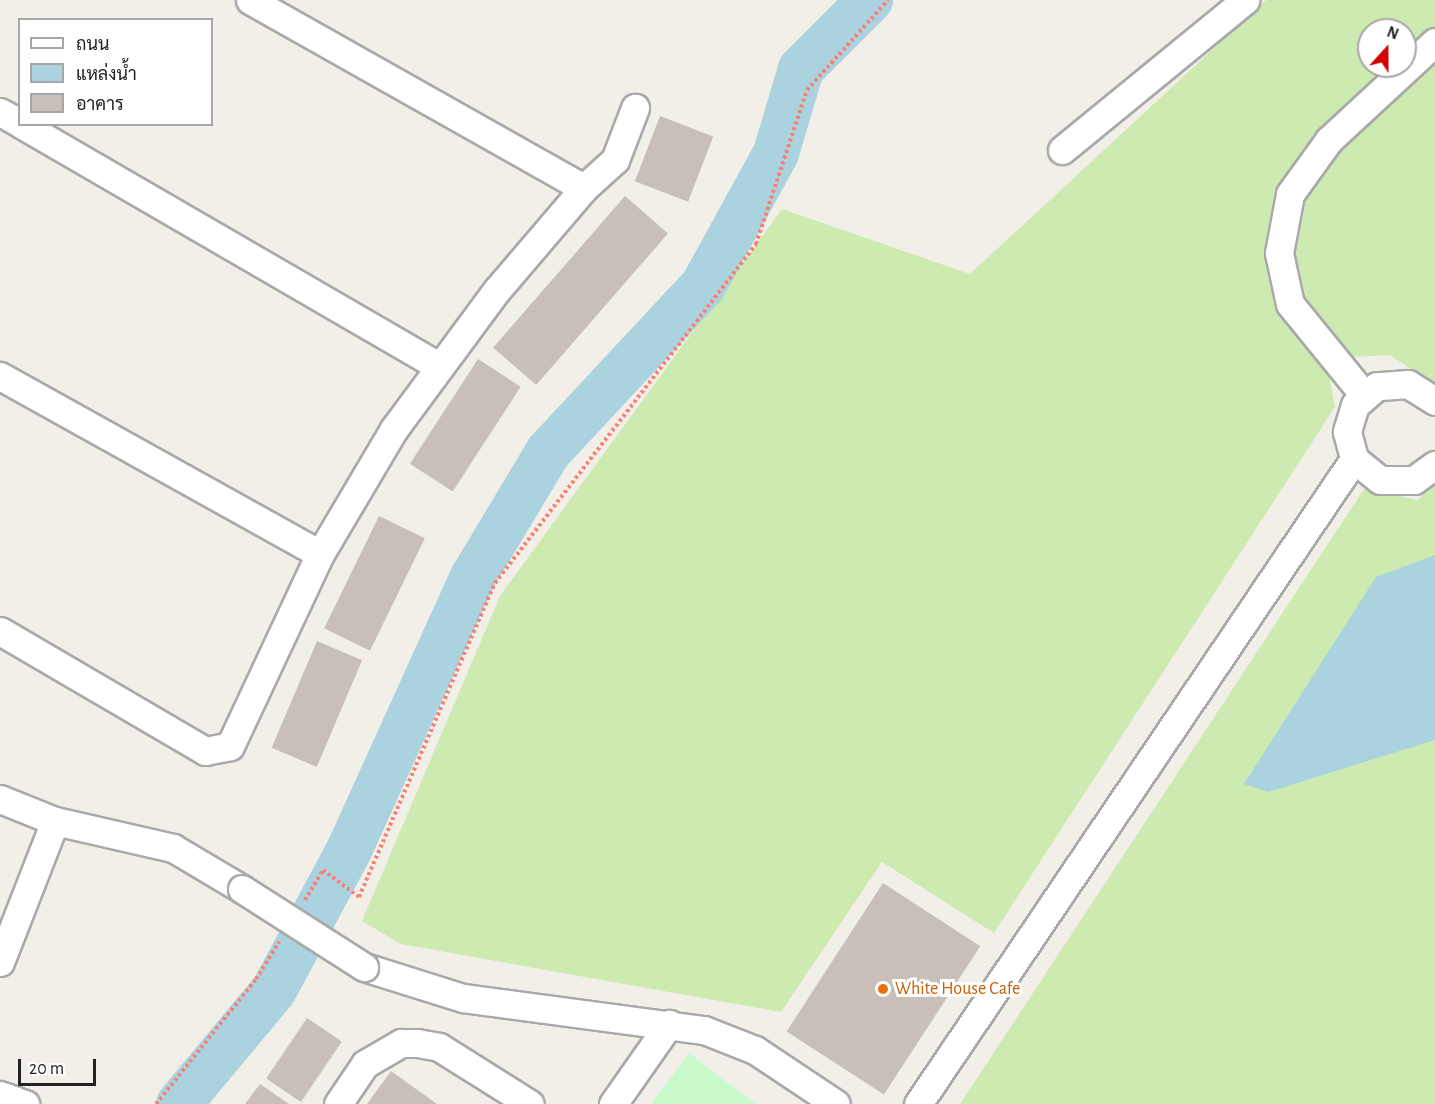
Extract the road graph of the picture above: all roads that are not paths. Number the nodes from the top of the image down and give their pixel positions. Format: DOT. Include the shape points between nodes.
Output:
graph roads {
  1 [pos="250,0"];
  2 [pos="1245,0"];
  3 [pos="1435,42"];
  4 [pos="634,108"];
  5 [pos="0,112"];
  6 [pos="18,123"];
  7 [pos="23,126"];
  8 [pos="1062,150"];
  9 [pos="584,188"];
  10 [pos="439,366"];
  11 [pos="0,376"];
  12 [pos="1364,395"];
  13 [pos="1435,401"];
  14 [pos="1354,459"];
  15 [pos="1435,465"];
  16 [pos="320,554"];
  17 [pos="0,631"];
  18 [pos="0,799"];
  19 [pos="55,821"];
  20 [pos="0,962"];
  21 [pos="669,1024"];
  22 [pos="0,1095"];
  23 [pos="25,1104"];
  24 [pos="338,1104"];
  25 [pos="530,1104"];
  26 [pos="613,1104"];
  27 [pos="836,1104"];
  28 [pos="918,1104"];
  1 -- 9 [label="street"];
  2 -- 8 [label="street"];
  3 -- 12 [label="street" via="1329,140 1290,194 1279,253 1290,304"];
  4 -- 9 [label="street" via="615,160"];
  5 -- 6 [label="street"];
  7 -- 10 [label="street"];
  9 -- 10 [label="street"];
  10 -- 16 [label="street"];
  11 -- 16 [label="street"];
  12 -- 13 [label="street" via="1377,386 1408,384"];
  12 -- 14 [label="street" via="1349,418"];
  14 -- 15 [label="street" via="1380,480 1397,483 1414,480"];
  14 -- 28 [label="street"];
  16 -- 17 [label="street" via="239,731 219,752 205,751"];
  18 -- 19 [label="street"];
  19 -- 20 [label="street"];
  19 -- 21 [label="street, bridge" via="173,848 364,967 463,998"];
  21 -- 26 [label="street"];
  21 -- 27 [label="street" via="755,1050"];
  22 -- 23 [label="street"];
  24 -- 25 [label="street" via="365,1064 401,1043 417,1042 440,1047"];
}
